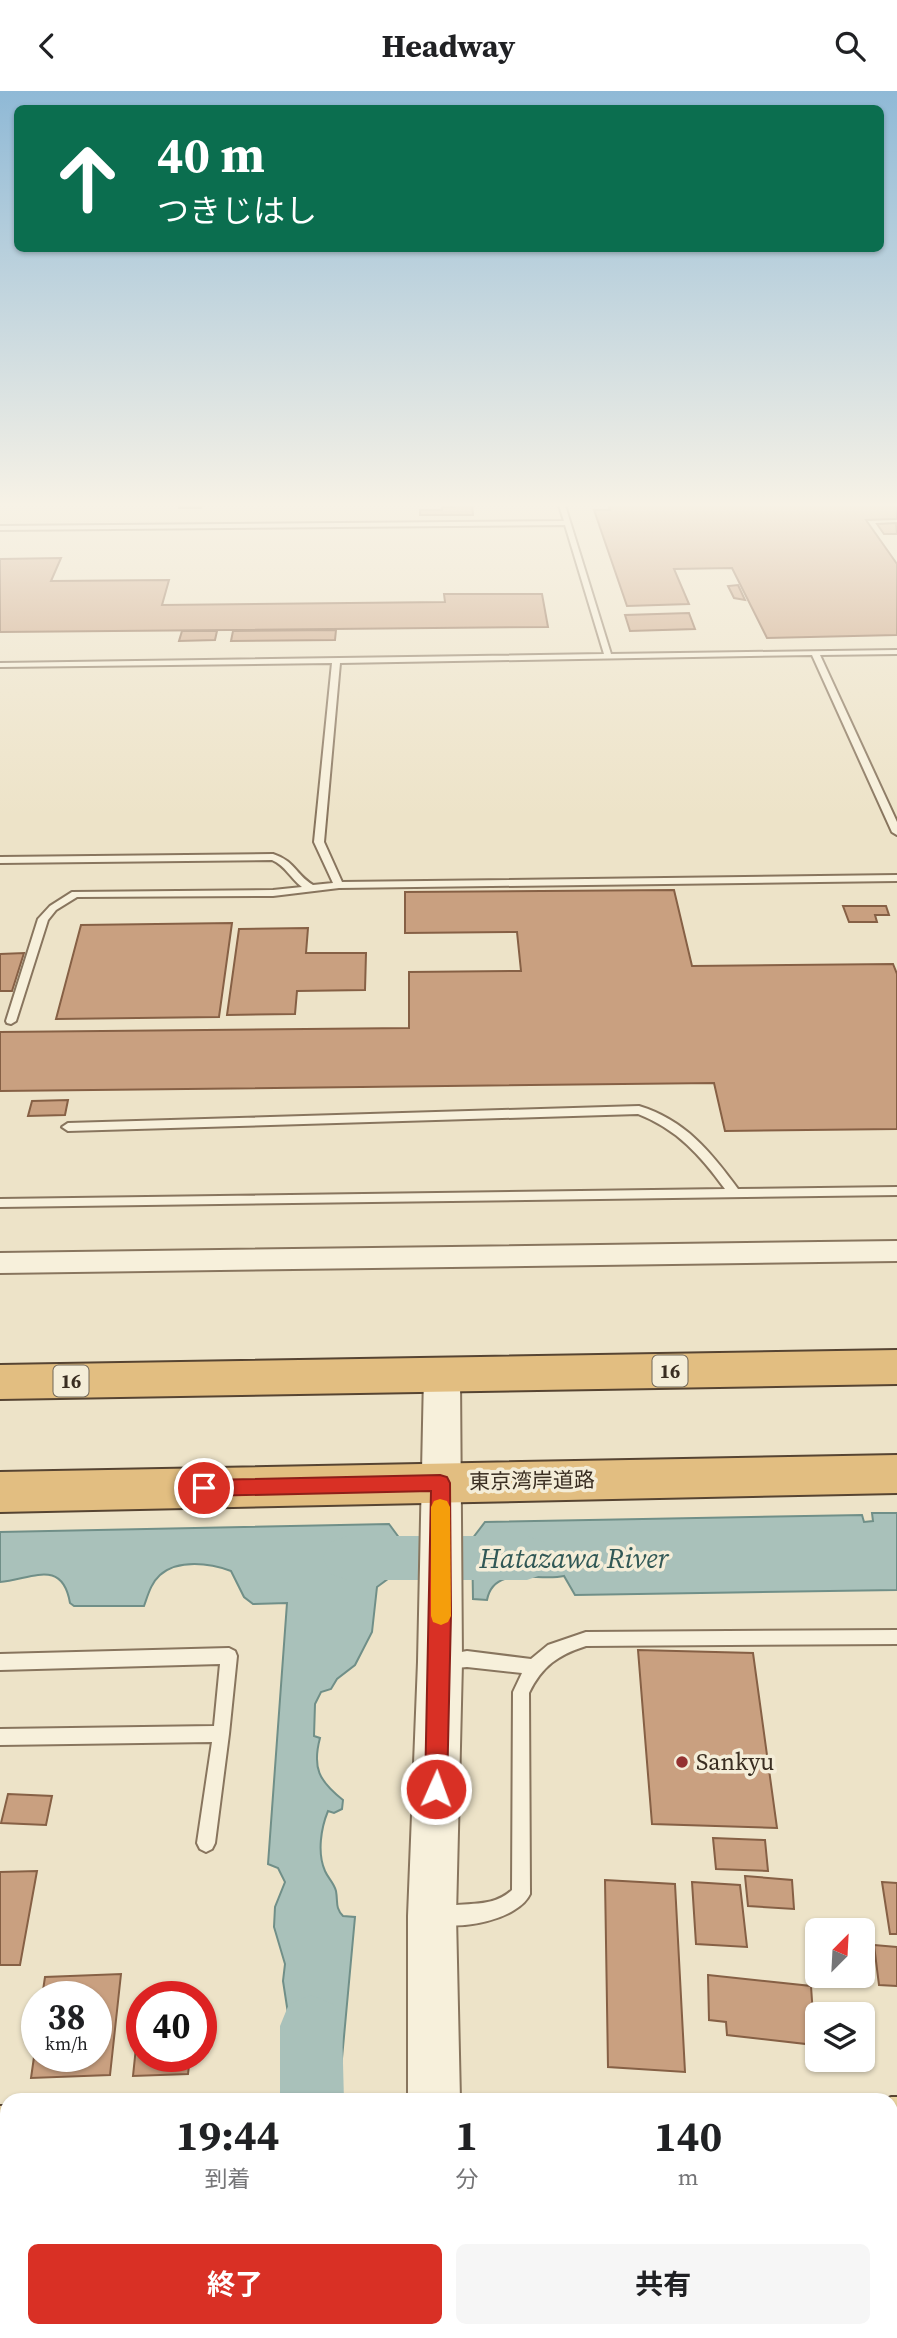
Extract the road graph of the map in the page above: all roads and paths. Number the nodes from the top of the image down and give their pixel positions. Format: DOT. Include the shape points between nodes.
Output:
graph roads {
  1 [pos="593,607"];
  2 [pos="897,652"];
  3 [pos="816,653"];
  4 [pos="608,655"];
  5 [pos="336,663"];
  6 [pos="0,665"];
  7 [pos="897,832"];
  8 [pos="0,860"];
  9 [pos="897,878"];
  10 [pos="339,885"];
  11 [pos="313,889"];
  12 [pos="11,1021"];
  13 [pos="68,1127"];
  14 [pos="897,1191"];
  15 [pos="735,1193"];
  16 [pos="0,1203"];
  17 [pos="897,1251"];
  18 [pos="0,1263"];
  19 [pos="897,1367"];
  20 [pos="442,1376"];
  21 [pos="0,1383"];
  22 [pos="897,1474"];
  23 [pos="0,1492"];
  24 [pos="440,1494"];
  25 [pos="897,1637"];
  26 [pos="0,1662"];
  27 [pos="440,1662"];
  28 [pos="532,1667"];
  29 [pos="221,1734"];
  30 [pos="0,1737"];
  31 [pos="206,1843"];
  32 [pos="432,1916"];
  33 [pos="434,2093"];
  1 -- 4 [label="lane"];
  2 -- 3 [label="lane"];
  3 -- 4 [label="lane"];
  3 -- 7 [label="lane"];
  4 -- 5 [label="lane"];
  5 -- 6 [label="lane"];
  5 -- 10 [label="lane" via="319,842"];
  8 -- 11 [label="lane" via="273,857 285,861"];
  9 -- 10 [label="lane"];
  10 -- 11 [label="lane"];
  11 -- 12 [label="lane" via="75,894 43,919"];
  13 -- 15 [label="lane" via="639,1110 691,1136"];
  14 -- 15 [label="lane"];
  15 -- 16 [label="lane"];
  17 -- 18 [label="street"];
  19 -- 20 [label="highway, 16"];
  20 -- 21 [label="highway, 16"];
  20 -- 24 [label="street"];
  22 -- 24 [label="highway, 東京湾岸道路"];
  23 -- 24 [label="highway, 東京湾岸道路"];
  24 -- 27 [label="street"];
  25 -- 28 [label="lane" via="586,1639 554,1648"];
  26 -- 29 [label="lane" via="229,1657"];
  27 -- 28 [label="lane" via="467,1659"];
  27 -- 32 [label="street"];
  28 -- 32 [label="lane" via="521,1692 521,1894 511,1906 489,1913"];
  29 -- 30 [label="lane"];
  29 -- 31 [label="lane"];
  32 -- 33 [label="street"];
}
